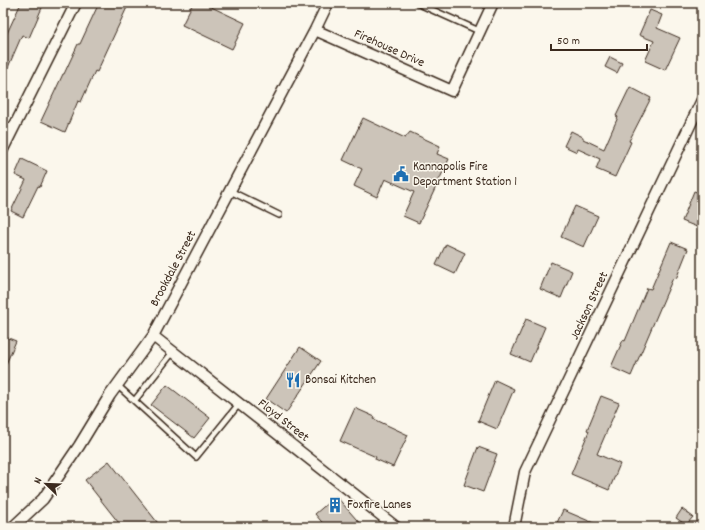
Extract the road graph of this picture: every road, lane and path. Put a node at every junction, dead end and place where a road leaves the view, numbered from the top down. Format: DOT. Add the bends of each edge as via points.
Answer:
graph roads {
  1 [pos="76,3"];
  2 [pos="328,3"];
  3 [pos="418,3"];
  4 [pos="493,3"];
  5 [pos="315,30"];
  6 [pos="480,31"];
  7 [pos="702,100"];
  8 [pos="8,129"];
  9 [pos="3,149"];
  10 [pos="230,191"];
  11 [pos="279,215"];
  12 [pos="153,336"];
  13 [pos="173,352"];
  14 [pos="118,385"];
  15 [pos="135,400"];
  16 [pos="239,404"];
  17 [pos="13,527"];
  18 [pos="396,527"];
  19 [pos="514,527"];
  1 -- 8 [label="street"];
  2 -- 5 [label="street, Brookdale Street"];
  3 -- 6 [label="lane"];
  4 -- 6 [label="street"];
  5 -- 6 [label="street, Firehouse Drive" via="452,91"];
  5 -- 10 [label="street, Brookdale Street"];
  7 -- 19 [label="street, Jackson Street" via="525,472"];
  8 -- 9 [label="street"];
  10 -- 11 [label="lane"];
  10 -- 12 [label="street, Brookdale Street"];
  12 -- 13 [label="street, Floyd Street"];
  12 -- 14 [label="street, Brookdale Street"];
  13 -- 15 [label="lane"];
  13 -- 16 [label="street, Floyd Street"];
  14 -- 15 [label="lane"];
  14 -- 17 [label="street, Brookdale Street" via="43,499"];
  15 -- 16 [label="lane" via="196,457"];
  16 -- 18 [label="street, Floyd Street"];
}
